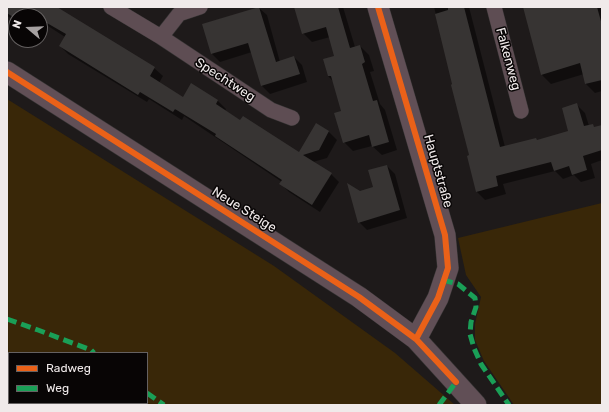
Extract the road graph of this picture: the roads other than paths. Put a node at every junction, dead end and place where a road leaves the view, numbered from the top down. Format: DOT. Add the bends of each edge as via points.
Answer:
graph roads {
  1 [pos="111,7"];
  2 [pos="200,7"];
  3 [pos="378,7"];
  4 [pos="494,7"];
  5 [pos="160,37"];
  6 [pos="7,72"];
  7 [pos="521,111"];
  8 [pos="292,118"];
  9 [pos="416,339"];
  10 [pos="476,405"];
  1 -- 5 [label="street, Spechtweg"];
  2 -- 5 [label="street" via="179,14"];
  3 -- 9 [label="main road, Hauptstraße" via="445,235 448,268 438,298"];
  4 -- 7 [label="street, Falkenweg"];
  5 -- 8 [label="street, Spechtweg" via="271,110"];
  6 -- 9 [label="main road, Neue Steige" via="359,297"];
  9 -- 10 [label="main road, Neue Steige"];
}
